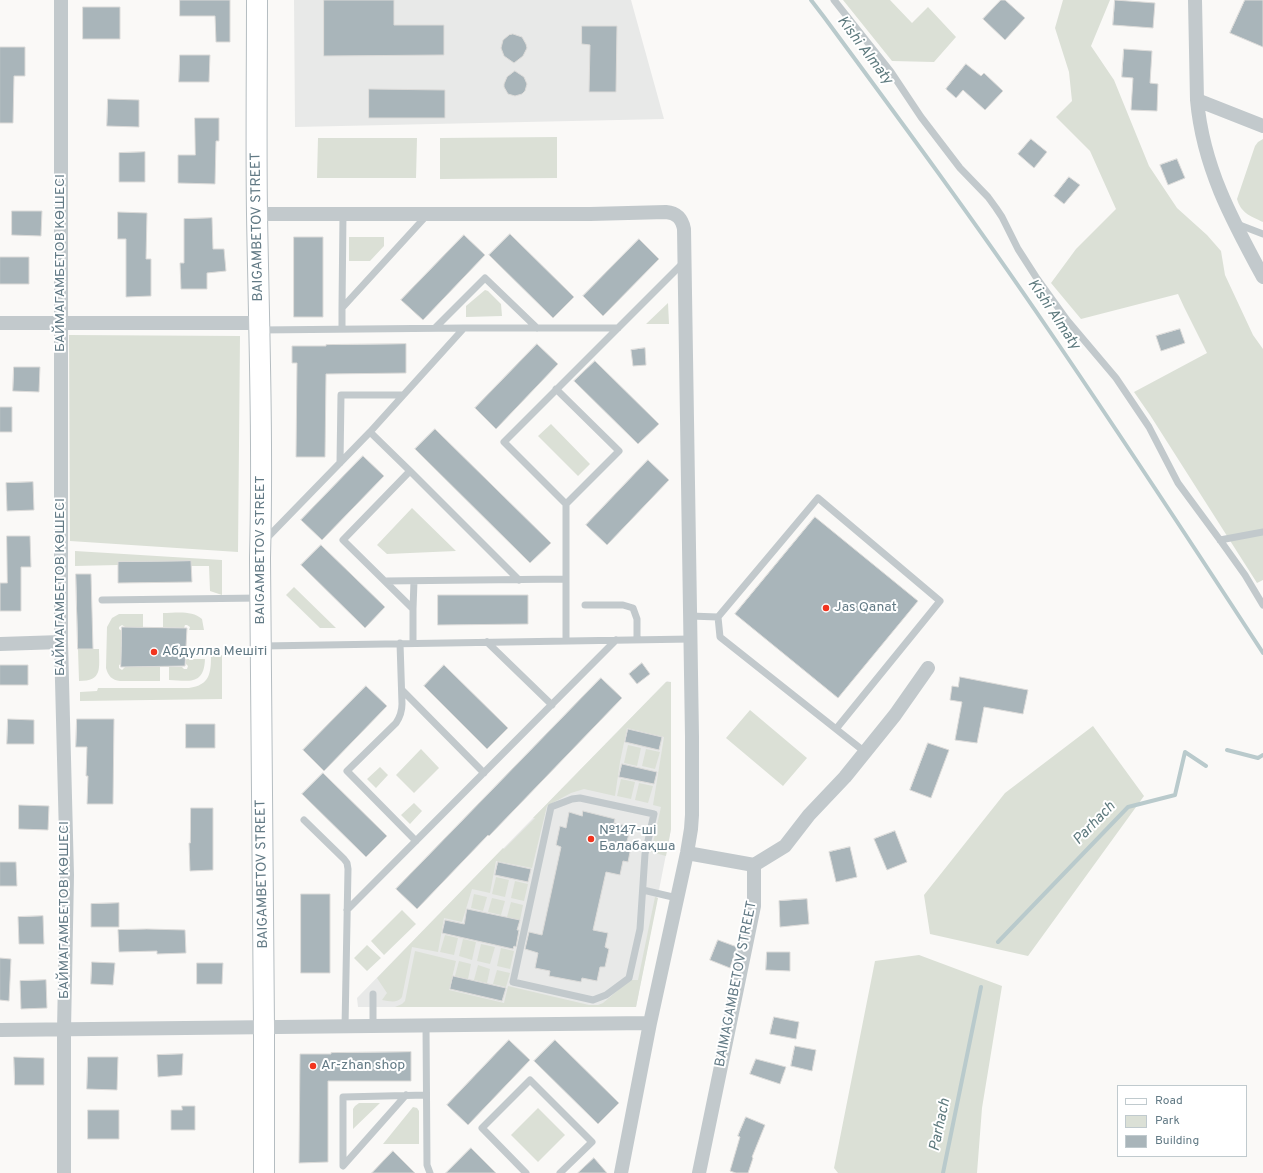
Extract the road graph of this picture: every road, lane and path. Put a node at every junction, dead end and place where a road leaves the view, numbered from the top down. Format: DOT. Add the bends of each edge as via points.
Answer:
graph roads {
  1 [pos="61,0"];
  2 [pos="256,0"];
  3 [pos="834,0"];
  4 [pos="1195,0"];
  5 [pos="1197,100"];
  6 [pos="1263,126"];
  7 [pos="257,214"];
  8 [pos="343,214"];
  9 [pos="428,214"];
  10 [pos="1234,223"];
  11 [pos="1263,234"];
  12 [pos="685,261"];
  13 [pos="1263,277"];
  14 [pos="342,308"];
  15 [pos="0,323"];
  16 [pos="61,323"];
  17 [pos="260,326"];
  18 [pos="435,328"];
  19 [pos="464,328"];
  20 [pos="536,328"];
  21 [pos="618,328"];
  22 [pos="342,329"];
  23 [pos="556,389"];
  24 [pos="403,395"];
  25 [pos="370,432"];
  26 [pos="340,463"];
  27 [pos="410,471"];
  28 [pos="566,504"];
  29 [pos="1263,532"];
  30 [pos="1220,540"];
  31 [pos="260,545"];
  32 [pos="566,579"];
  33 [pos="519,580"];
  34 [pos="385,581"];
  35 [pos="414,581"];
  36 [pos="260,598"];
  37 [pos="102,600"];
  38 [pos="585,605"];
  39 [pos="1263,605"];
  40 [pos="413,609"];
  41 [pos="690,616"];
  42 [pos="718,617"];
  43 [pos="616,640"];
  44 [pos="638,640"];
  45 [pos="691,640"];
  46 [pos="566,641"];
  47 [pos="61,642"];
  48 [pos="487,642"];
  49 [pos="400,643"];
  50 [pos="413,643"];
  51 [pos="0,644"];
  52 [pos="261,646"];
  53 [pos="928,668"];
  54 [pos="402,690"];
  55 [pos="552,705"];
  56 [pos="836,729"];
  57 [pos="865,752"];
  58 [pos="484,772"];
  59 [pos="304,820"];
  60 [pos="416,841"];
  61 [pos="687,853"];
  62 [pos="754,865"];
  63 [pos="643,890"];
  64 [pos="677,898"];
  65 [pos="348,910"];
  66 [pos="373,994"];
  67 [pos="650,1023"];
  68 [pos="373,1026"];
  69 [pos="426,1026"];
  70 [pos="345,1027"];
  71 [pos="264,1028"];
  72 [pos="0,1030"];
  73 [pos="64,1030"];
  74 [pos="426,1095"];
  75 [pos="406,1096"];
  76 [pos="64,1173"];
  77 [pos="264,1173"];
  78 [pos="430,1173"];
  79 [pos="526,1173"];
  80 [pos="560,1173"];
  81 [pos="621,1173"];
  82 [pos="699,1173"];
  1 -- 16 [label="street, БАЙМАГАМБЕТОВ КӨШЕСІ"];
  2 -- 7 [label="street, BAIGAMBETOV STREET"];
  3 -- 30 [label="lane" via="892,72 921,117 960,168 996,208 1036,277 1116,378 1149,426 1178,483"];
  4 -- 5 [label="street"];
  5 -- 6 [label="street"];
  5 -- 10 [label="street" via="1198,115 1211,168"];
  7 -- 8 [label="street"];
  7 -- 17 [label="street, BAIGAMBETOV STREET"];
  8 -- 9 [label="street"];
  8 -- 14 [label="lane"];
  9 -- 12 [label="street" via="672,212 683,224"];
  9 -- 14 [label="lane"];
  10 -- 11 [label="lane"];
  10 -- 13 [label="street"];
  12 -- 21 [label="lane"];
  12 -- 41 [label="street"];
  14 -- 22 [label="lane"];
  15 -- 16 [label="street"];
  16 -- 17 [label="street"];
  16 -- 47 [label="street, БАЙМАГАМБЕТОВ КӨШЕСІ"];
  17 -- 22 [label="lane"];
  17 -- 31 [label="street, BAIGAMBETOV STREET"];
  18 -- 19 [label="lane"];
  18 -- 20 [label="lane" via="485,278"];
  18 -- 22 [label="lane"];
  19 -- 20 [label="lane"];
  19 -- 24 [label="lane"];
  20 -- 21 [label="lane"];
  21 -- 23 [label="lane"];
  23 -- 28 [label="lane" via="504,442"];
  23 -- 28 [label="lane" via="619,451"];
  24 -- 25 [label="lane"];
  24 -- 26 [label="lane" via="342,395"];
  25 -- 26 [label="lane"];
  25 -- 27 [label="lane"];
  26 -- 31 [label="lane"];
  27 -- 33 [label="lane"];
  27 -- 34 [label="lane" via="343,540"];
  28 -- 32 [label="lane"];
  29 -- 30 [label="lane"];
  30 -- 39 [label="lane"];
  31 -- 36 [label="street, BAIGAMBETOV STREET"];
  32 -- 33 [label="lane"];
  32 -- 46 [label="lane"];
  33 -- 35 [label="lane"];
  34 -- 35 [label="lane"];
  34 -- 40 [label="lane"];
  35 -- 40 [label="lane"];
  36 -- 37 [label="lane"];
  36 -- 52 [label="street, BAIGAMBETOV STREET"];
  38 -- 44 [label="lane" via="623,605 633,608 637,619"];
  40 -- 50 [label="lane"];
  41 -- 42 [label="lane"];
  41 -- 45 [label="street"];
  42 -- 56 [label="lane" via="720,637"];
  42 -- 56 [label="lane" via="818,498 940,601"];
  43 -- 44 [label="lane"];
  43 -- 46 [label="lane"];
  43 -- 55 [label="lane"];
  44 -- 45 [label="lane"];
  45 -- 61 [label="street" via="692,815"];
  46 -- 48 [label="lane"];
  47 -- 51 [label="street"];
  47 -- 73 [label="street, БАЙМАГАМБЕТОВ КӨШЕСІ" via="66,875"];
  48 -- 50 [label="lane"];
  48 -- 55 [label="lane"];
  49 -- 50 [label="lane"];
  49 -- 52 [label="lane"];
  49 -- 54 [label="lane"];
  52 -- 71 [label="street, BAIGAMBETOV STREET"];
  53 -- 57 [label="street"];
  54 -- 58 [label="lane"];
  54 -- 60 [label="lane" via="400,718 347,771"];
  55 -- 58 [label="lane"];
  56 -- 57 [label="lane"];
  57 -- 62 [label="street" via="785,846"];
  58 -- 60 [label="lane"];
  59 -- 65 [label="lane" via="347,863"];
  60 -- 65 [label="lane"];
  61 -- 62 [label="street"];
  61 -- 64 [label="street"];
  62 -- 82 [label="street, BAIMAGAMBETOV STREET" via="754,906"];
  63 -- 63 [label="lane" via="646,854 654,814 586,798 572,799 551,807 513,982 588,1000 606,995 629,978 640,929"];
  63 -- 64 [label="lane"];
  64 -- 67 [label="street"];
  65 -- 70 [label="lane"];
  66 -- 68 [label="lane"];
  67 -- 69 [label="street"];
  67 -- 81 [label="street"];
  68 -- 69 [label="street"];
  68 -- 70 [label="street"];
  69 -- 74 [label="lane"];
  70 -- 71 [label="street"];
  71 -- 73 [label="street"];
  71 -- 77 [label="street, BAIGAMBETOV STREET"];
  72 -- 73 [label="street"];
  73 -- 76 [label="street, БАЙМАГАМБЕТОВ КӨШЕСІ"];
  74 -- 75 [label="lane"];
  74 -- 78 [label="lane" via="427,1165"];
  75 -- 75 [label="lane" via="343,1097 344,1166 391,1113"];
  79 -- 80 [label="lane" via="482,1128 530,1080 592,1142"];
}
